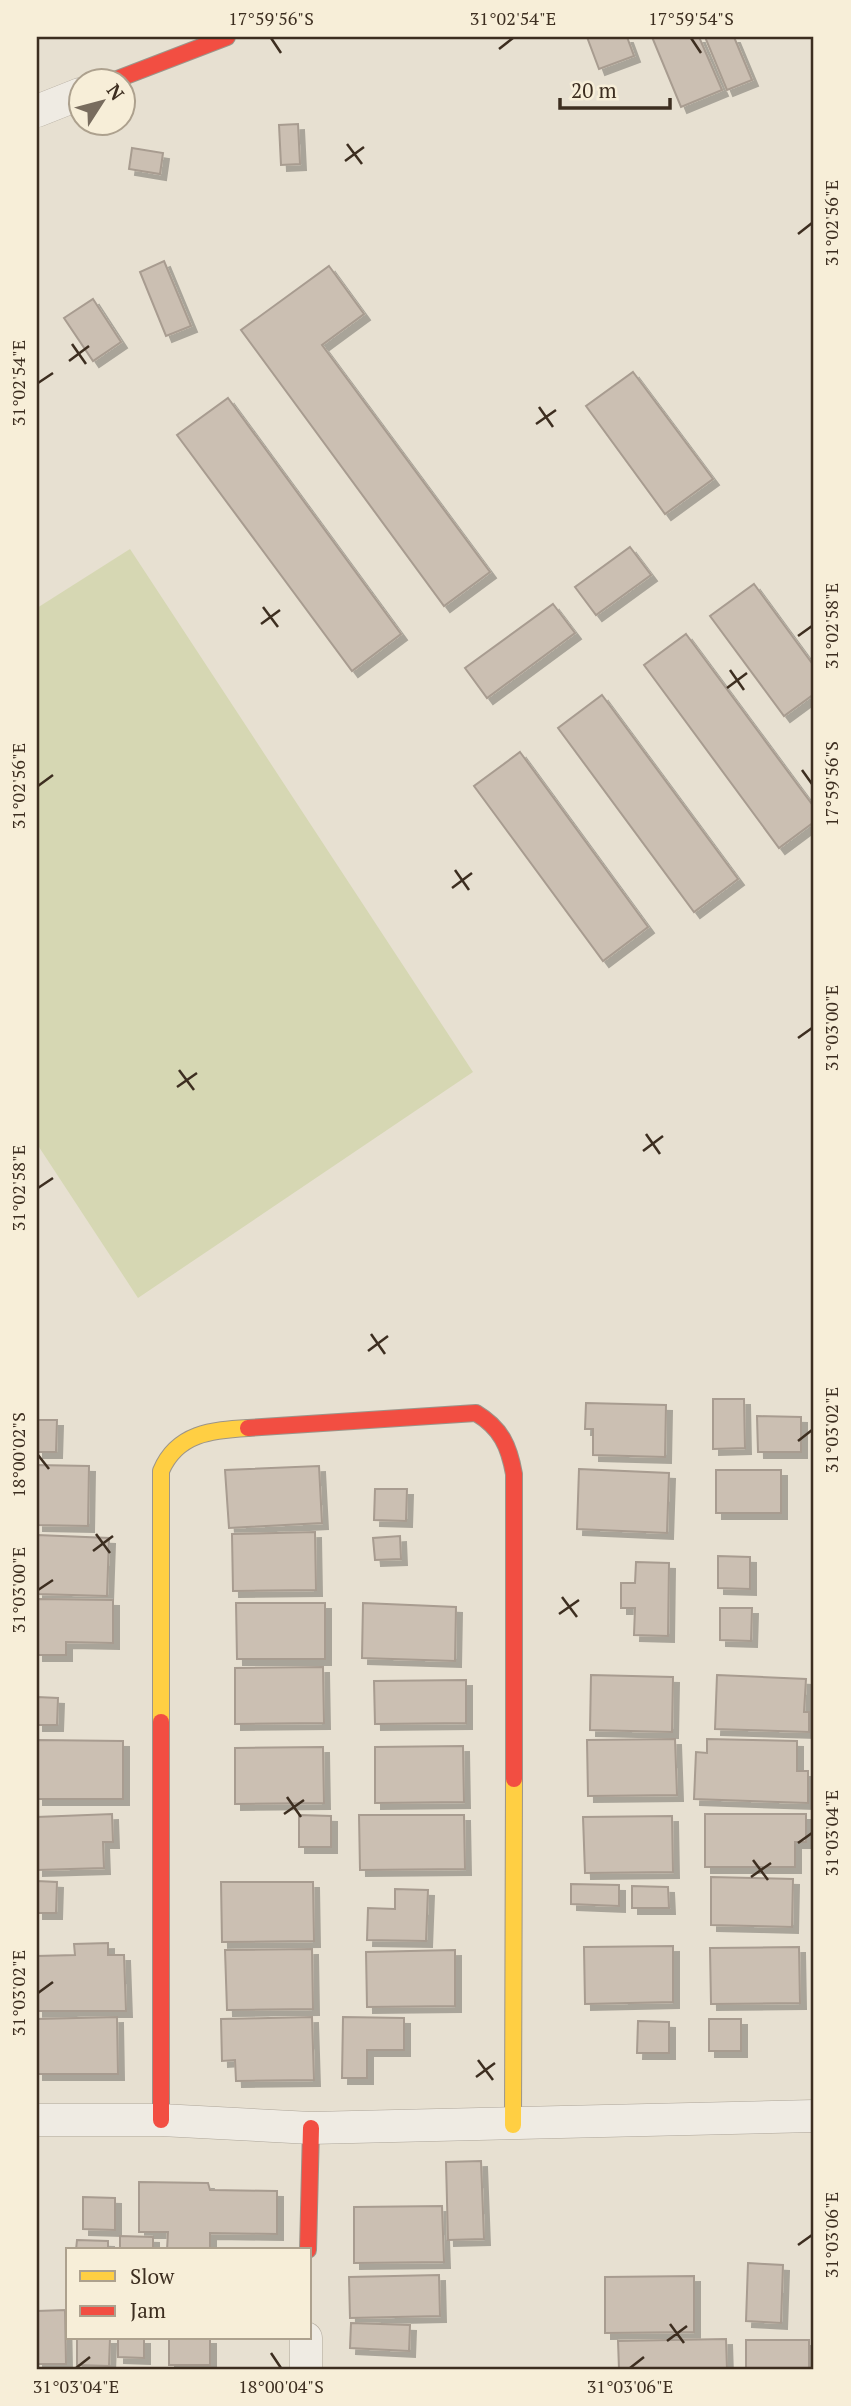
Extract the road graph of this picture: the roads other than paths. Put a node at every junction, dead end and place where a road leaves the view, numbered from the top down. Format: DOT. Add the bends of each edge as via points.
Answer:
graph roads {
  1 [pos="227,37"];
  2 [pos="136,72"];
  3 [pos="66,100"];
  4 [pos="37,111"];
  5 [pos="814,2116"];
  6 [pos="37,2120"];
  7 [pos="161,2120"];
  8 [pos="513,2125"];
  9 [pos="311,2128"];
  10 [pos="308,2248"];
  11 [pos="306,2340"];
  12 [pos="306,2369"];
  1 -- 2 [label="street"];
  3 -- 4 [label="street"];
  5 -- 8 [label="street"];
  6 -- 7 [label="street"];
  7 -- 8 [label="street" via="163,1464 194,1436 213,1430 475,1413 494,1423 509,1447 514,1474"];
  7 -- 9 [label="street"];
  8 -- 9 [label="street"];
  9 -- 10 [label="street"];
  11 -- 12 [label="street"];
}
